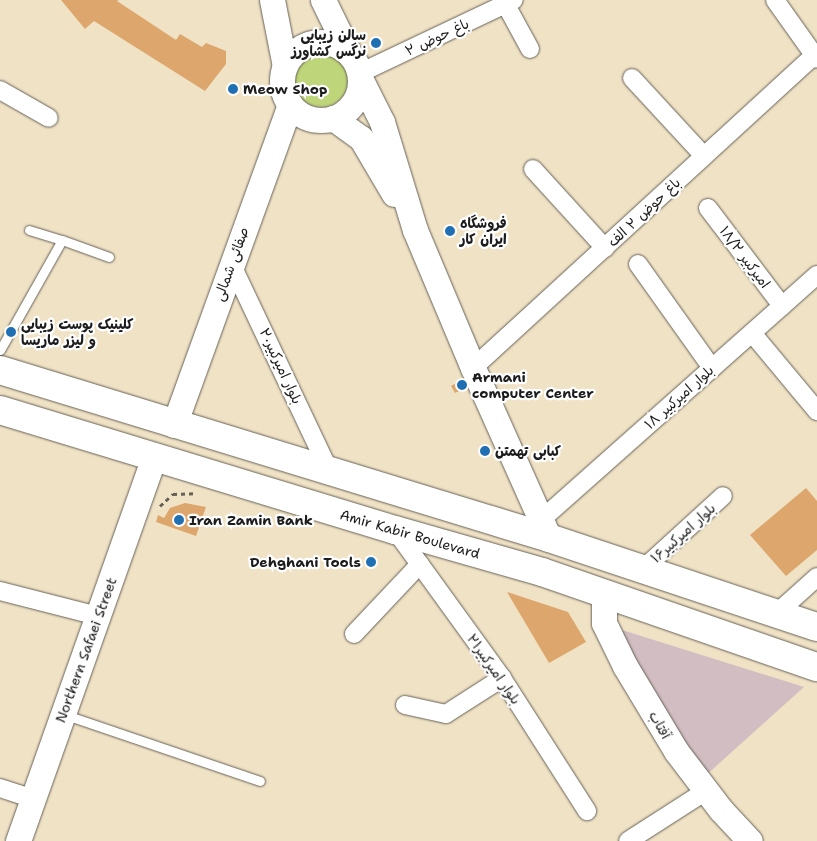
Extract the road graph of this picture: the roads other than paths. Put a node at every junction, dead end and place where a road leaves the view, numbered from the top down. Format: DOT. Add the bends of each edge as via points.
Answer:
graph roads {
  1 [pos="272,0"];
  2 [pos="323,0"];
  3 [pos="775,0"];
  4 [pos="510,2"];
  5 [pos="530,49"];
  6 [pos="816,57"];
  7 [pos="285,66"];
  8 [pos="356,69"];
  9 [pos="632,78"];
  10 [pos="0,90"];
  11 [pos="290,104"];
  12 [pos="50,118"];
  13 [pos="333,118"];
  14 [pos="704,156"];
  15 [pos="533,169"];
  16 [pos="708,208"];
  17 [pos="29,230"];
  18 [pos="415,230"];
  19 [pos="62,240"];
  20 [pos="605,248"];
  21 [pos="109,257"];
  22 [pos="231,263"];
  23 [pos="638,264"];
  24 [pos="817,275"];
  25 [pos="782,306"];
  26 [pos="752,333"];
  27 [pos="0,350"];
  28 [pos="473,368"];
  29 [pos="712,368"];
  30 [pos="0,370"];
  31 [pos="0,410"];
  32 [pos="817,411"];
  33 [pos="174,424"];
  34 [pos="154,458"];
  35 [pos="328,470"];
  36 [pos="723,496"];
  37 [pos="545,529"];
  38 [pos="395,530"];
  39 [pos="420,564"];
  40 [pos="643,569"];
  41 [pos="817,577"];
  42 [pos="0,592"];
  43 [pos="604,593"];
  44 [pos="776,613"];
  45 [pos="98,616"];
  46 [pos="817,627"];
  47 [pos="354,634"];
  48 [pos="817,667"];
  49 [pos="502,678"];
  50 [pos="406,705"];
  51 [pos="63,714"];
  52 [pos="260,781"];
  53 [pos="0,788"];
  54 [pos="706,791"];
  55 [pos="33,799"];
  56 [pos="587,811"];
  57 [pos="18,841"];
  58 [pos="628,841"];
  59 [pos="750,841"];
  1 -- 7 [label="main road"];
  2 -- 8 [label="main road"];
  3 -- 6 [label="street"];
  4 -- 5 [label="street"];
  4 -- 8 [label="street, ۲ باغ حوض"];
  6 -- 14 [label="street, باغ حوض ۲ الف"];
  7 -- 8 [label="main road" via="301,47 313,42 326,42 338,46"];
  7 -- 11 [label="main road" via="282,79"];
  8 -- 13 [label="main road" via="355,100 350,108"];
  8 -- 18 [label="main road" via="382,122"];
  9 -- 14 [label="street"];
  10 -- 12 [label="street"];
  11 -- 13 [label="main road" via="309,118"];
  11 -- 22 [label="main road, صفائی شمالی"];
  13 -- 18 [label="main road" via="361,138"];
  14 -- 20 [label="street, باغ حوض ۲ الف"];
  15 -- 20 [label="street"];
  16 -- 25 [label="street, ۱۸/۲ امیرکبیر"];
  17 -- 19 [label="lane"];
  18 -- 28 [label="main road"];
  19 -- 21 [label="lane"];
  19 -- 27 [label="lane"];
  20 -- 28 [label="street, باغ حوض ۲ الف"];
  22 -- 33 [label="main road, صفائی شمالی"];
  22 -- 35 [label="street, بلوار امیرکبیر۲۰"];
  23 -- 29 [label="street"];
  24 -- 25 [label="street, ۱۸ بلوار امیرکبیر"];
  25 -- 26 [label="street, ۱۸ بلوار امیرکبیر"];
  26 -- 29 [label="street, ۱۸ بلوار امیرکبیر"];
  26 -- 32 [label="street"];
  28 -- 37 [label="main road"];
  29 -- 37 [label="street, ۱۸ بلوار امیرکبیر"];
  30 -- 33 [label="main road"];
  31 -- 34 [label="main road, Amir Kabir Boulevard"];
  33 -- 35 [label="main road"];
  34 -- 38 [label="main road, Amir Kabir Boulevard"];
  34 -- 45 [label="main road, Northern Safaei Street"];
  35 -- 37 [label="main road"];
  36 -- 40 [label="street, بلوار امیرکبیر۱۶"];
  37 -- 40 [label="main road"];
  38 -- 39 [label="street, بلوار امیرکبیر۲۱"];
  38 -- 43 [label="main road, Amir Kabir Boulevard"];
  39 -- 47 [label="street"];
  39 -- 49 [label="street, بلوار امیرکبیر۲۱"];
  40 -- 44 [label="main road"];
  41 -- 44 [label="street"];
  42 -- 45 [label="street"];
  43 -- 48 [label="main road, Amir Kabir Boulevard"];
  43 -- 54 [label="main road, آفتاب" via="604,623 625,666 676,751"];
  44 -- 46 [label="main road"];
  45 -- 51 [label="main road, Northern Safaei Street"];
  49 -- 50 [label="street" via="446,714"];
  49 -- 56 [label="street, بلوار امیرکبیر۲۱"];
  51 -- 52 [label="lane"];
  51 -- 55 [label="main road, Northern Safaei Street"];
  53 -- 55 [label="street"];
  54 -- 58 [label="street"];
  54 -- 59 [label="main road, آفتاب"];
  55 -- 57 [label="main road, Northern Safaei Street"];
}
